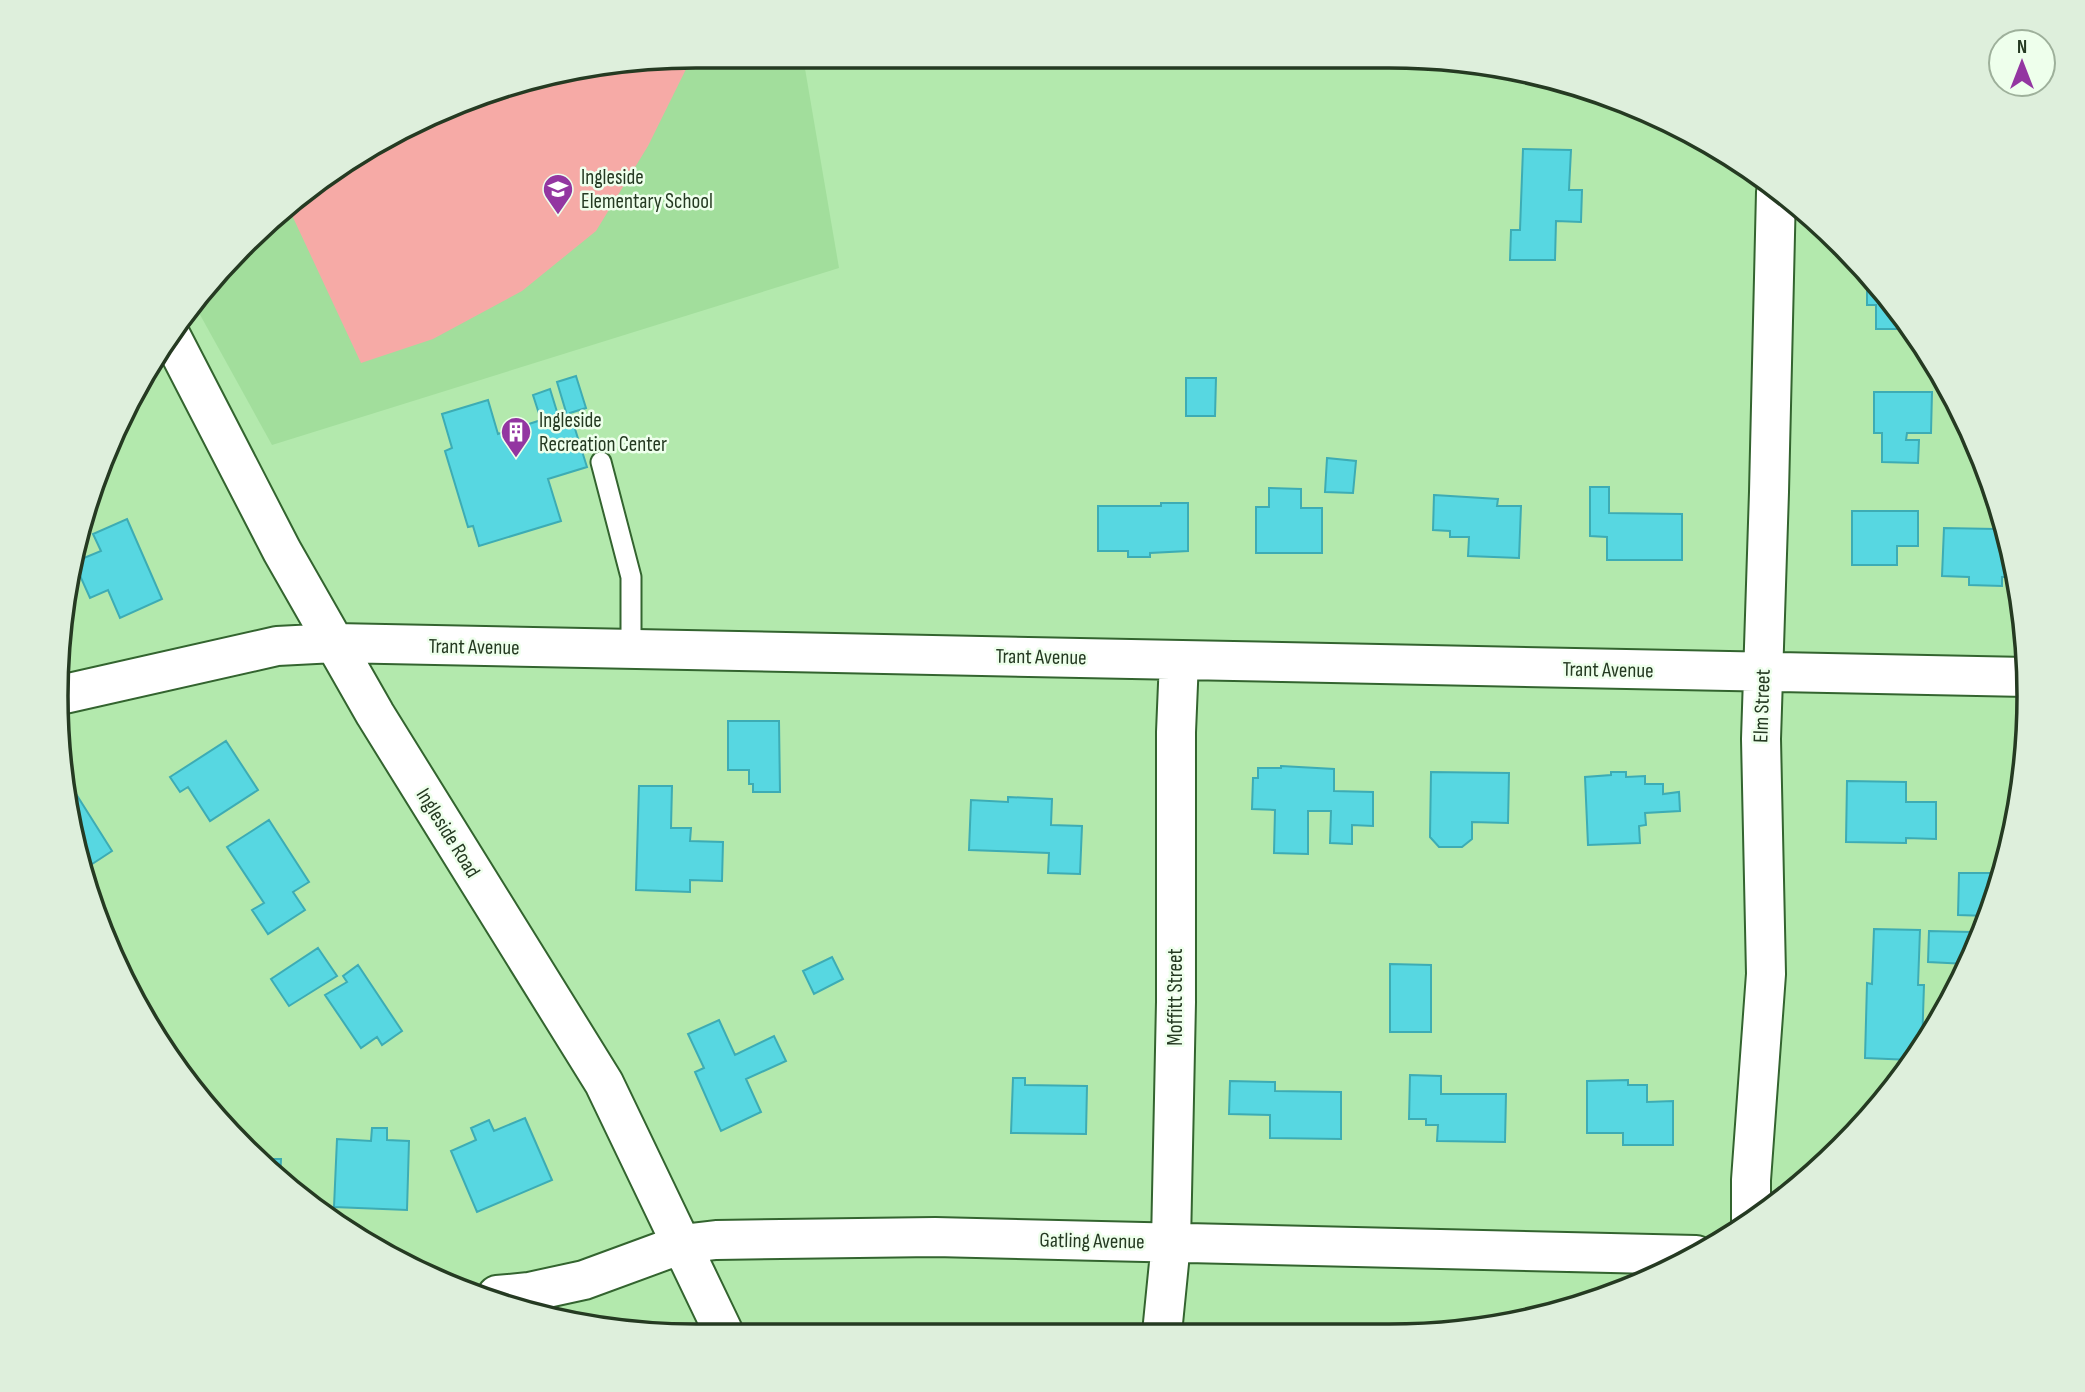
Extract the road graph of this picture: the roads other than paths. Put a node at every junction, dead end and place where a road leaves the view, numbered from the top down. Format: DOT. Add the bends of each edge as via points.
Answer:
graph roads {
  1 [pos="1776,202"];
  2 [pos="176,345"];
  3 [pos="601,462"];
  4 [pos="335,643"];
  5 [pos="631,650"];
  6 [pos="1179,660"];
  7 [pos="1763,673"];
  8 [pos="2016,677"];
  9 [pos="68,693"];
  10 [pos="1751,1209"];
  11 [pos="1171,1243"];
  12 [pos="682,1244"];
  13 [pos="1675,1255"];
  14 [pos="519,1298"];
  15 [pos="720,1324"];
  16 [pos="1163,1324"];
  1 -- 7 [label="street, Elm Street"];
  2 -- 4 [label="street, Ingleside Road"];
  3 -- 5 [label="lane" via="631,577"];
  4 -- 5 [label="street, Trant Avenue"];
  4 -- 9 [label="street, Trant Avenue" via="277,646"];
  4 -- 12 [label="street, Ingleside Road" via="604,1083"];
  5 -- 6 [label="street, Trant Avenue"];
  6 -- 7 [label="street, Trant Avenue"];
  6 -- 11 [label="street, Moffitt Street"];
  7 -- 8 [label="street, Trant Avenue"];
  7 -- 10 [label="street, Elm Street" via="1766,974"];
  11 -- 12 [label="street, Gatling Avenue" via="935,1237"];
  11 -- 13 [label="street, Gatling Avenue"];
  11 -- 16 [label="street, Moffitt Street"];
  12 -- 14 [label="street, Gatling Avenue"];
  12 -- 15 [label="street, Ingleside Road"];
}
